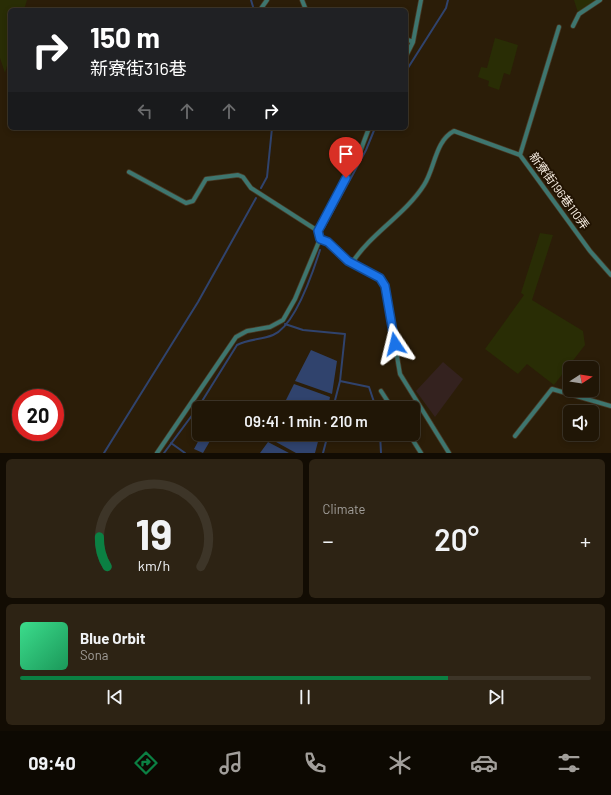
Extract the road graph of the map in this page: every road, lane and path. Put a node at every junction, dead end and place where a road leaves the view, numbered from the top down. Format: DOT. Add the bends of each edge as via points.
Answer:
graph roads {
  1 [pos="421,0"];
  2 [pos="600,0"];
  3 [pos="573,26"];
  4 [pos="559,27"];
  5 [pos="408,40"];
  6 [pos="413,42"];
  7 [pos="408,52"];
  8 [pos="368,130"];
  9 [pos="520,155"];
  10 [pos="129,172"];
  11 [pos="318,231"];
  12 [pos="320,239"];
  13 [pos="352,263"];
  14 [pos="611,275"];
  15 [pos="381,391"];
  16 [pos="387,401"];
  17 [pos="611,406"];
  18 [pos="515,436"];
  19 [pos="413,441"];
  20 [pos="157,453"];
  21 [pos="421,453"];
  22 [pos="449,453"];
  1 -- 6 [label="lane"];
  2 -- 3 [label="lane" via="579,14"];
  4 -- 9 [label="lane"];
  5 -- 6 [label="lane"];
  6 -- 7 [label="lane"];
  8 -- 11 [label="lane" via="360,152"];
  9 -- 13 [label="lane, 新寮街196巷110弄" via="454,131 444,138 426,183 418,194 368,241"];
  9 -- 14 [label="lane, 新寮街196巷110弄" via="590,251"];
  10 -- 11 [label="lane" via="186,203 193,202 206,179 238,175 244,177 251,188"];
  11 -- 12 [label="lane"];
  12 -- 13 [label="lane" via="328,242"];
  12 -- 20 [label="lane" via="283,320 270,328 248,331 236,337"];
  13 -- 22 [label="lane" via="380,278 385,286 400,374"];
  15 -- 16 [label="lane"];
  17 -- 18 [label="lane" via="552,389"];
  19 -- 21 [label="lane"];
}
